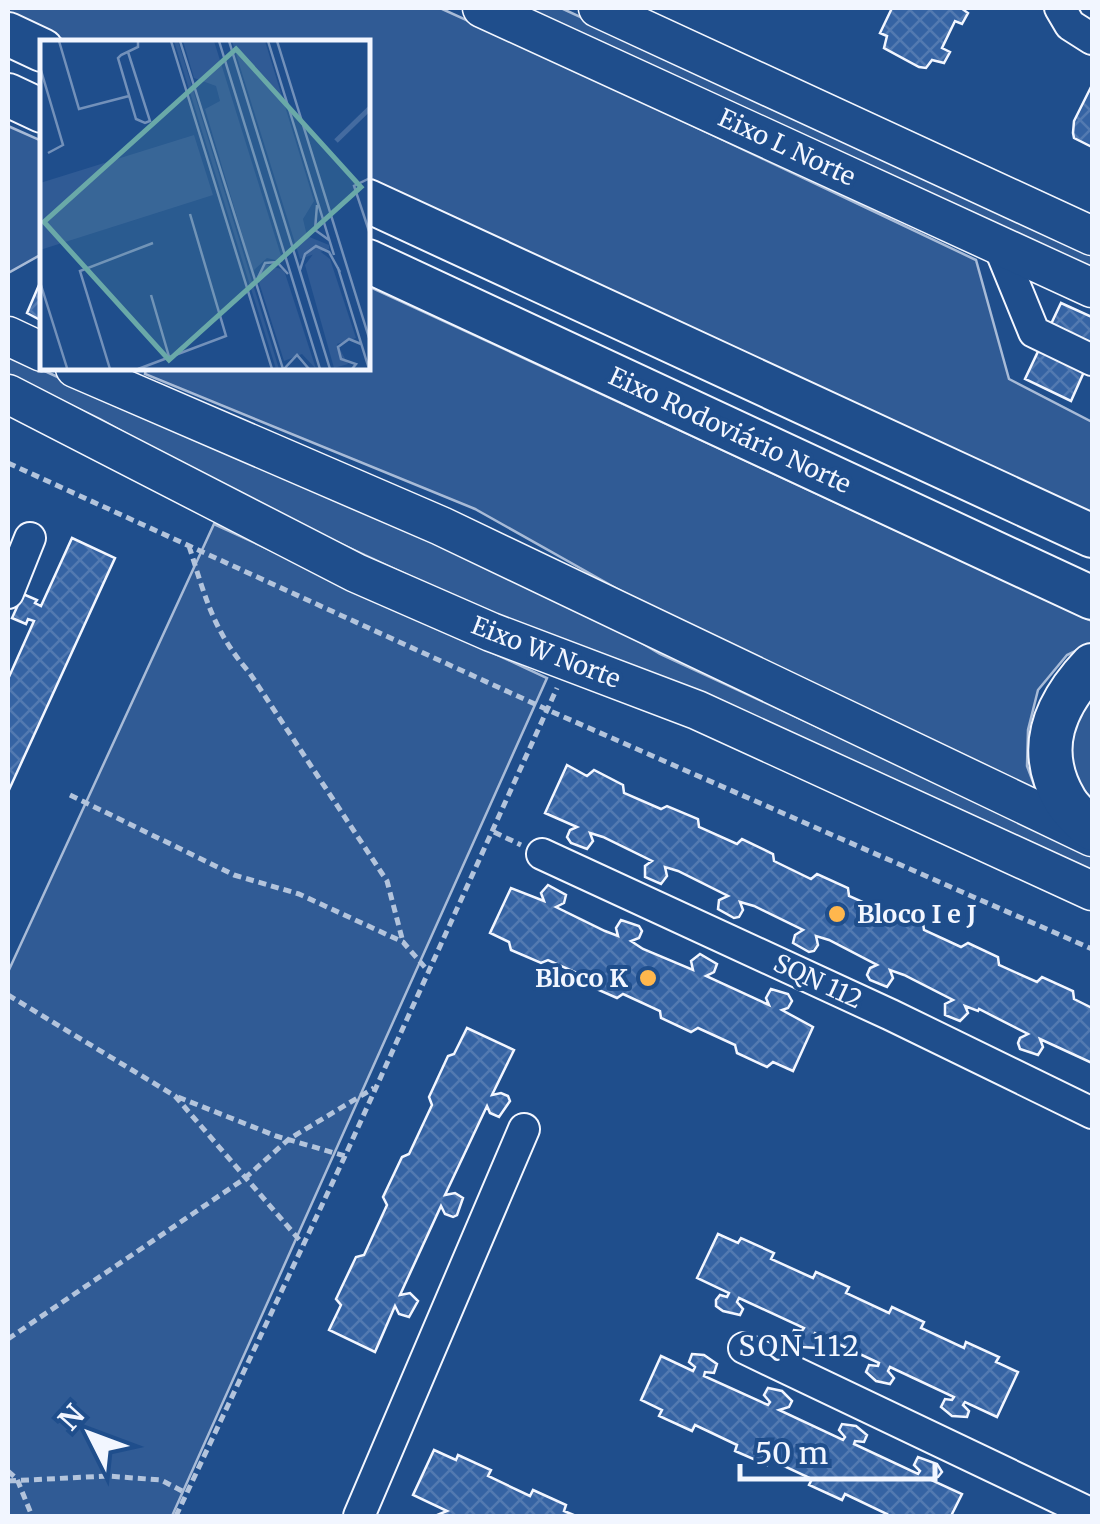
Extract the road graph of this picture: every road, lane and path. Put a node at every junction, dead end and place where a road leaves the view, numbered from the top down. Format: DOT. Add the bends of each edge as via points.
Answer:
graph roads {
  1 [pos="482,8"];
  2 [pos="598,8"];
  3 [pos="1060,8"];
  4 [pos="8,34"];
  5 [pos="1092,39"];
  6 [pos="40,49"];
  7 [pos="8,94"];
  8 [pos="40,110"];
  9 [pos="370,201"];
  10 [pos="1092,236"];
  11 [pos="998,244"];
  12 [pos="370,263"];
  13 [pos="1092,288"];
  14 [pos="8,336"];
  15 [pos="40,351"];
  16 [pos="1092,360"];
  17 [pos="80,370"];
  18 [pos="8,394"];
  19 [pos="8,463"];
  20 [pos="1092,536"];
  21 [pos="30,538"];
  22 [pos="189,546"];
  23 [pos="8,593"];
  24 [pos="1092,598"];
  25 [pos="568,661"];
  26 [pos="1092,665"];
  27 [pos="548,710"];
  28 [pos="70,795"];
  29 [pos="1092,829"];
  30 [pos="1092,838"];
  31 [pos="542,854"];
  32 [pos="1092,891"];
  33 [pos="402,942"];
  34 [pos="1092,950"];
  35 [pos="429,972"];
  36 [pos="8,995"];
  37 [pos="376,1087"];
  38 [pos="175,1096"];
  39 [pos="1092,1113"];
  40 [pos="524,1129"];
  41 [pos="289,1140"];
  42 [pos="345,1156"];
  43 [pos="244,1179"];
  44 [pos="303,1244"];
  45 [pos="8,1339"];
  46 [pos="744,1348"];
  47 [pos="8,1470"];
  48 [pos="16,1479"];
  49 [pos="8,1481"];
  50 [pos="186,1493"];
  51 [pos="1092,1514"];
  52 [pos="32,1516"];
  53 [pos="176,1516"];
  54 [pos="360,1516"];
  1 -- 11 [label="main road, Eixo L Norte"];
  2 -- 10 [label="main road, Eixo L Norte"];
  3 -- 5 [label="street" via="1070,25"];
  4 -- 6 [label="highway"];
  7 -- 8 [label="highway"];
  9 -- 20 [label="highway"];
  11 -- 13 [label="main road, Eixo L Norte"];
  11 -- 16 [label="street" via="1034,332"];
  12 -- 24 [label="highway, Eixo Rodoviário Norte"];
  14 -- 15 [label="main road"];
  17 -- 30 [label="main road" via="442,526"];
  18 -- 25 [label="main road, Eixo W Norte" via="356,573"];
  19 -- 22 [label="path"];
  21 -- 23 [label="street"];
  22 -- 27 [label="path"];
  22 -- 33 [label="path" via="226,646 387,881"];
  25 -- 27 [label="path"];
  25 -- 32 [label="main road, Eixo W Norte" via="713,717"];
  26 -- 29 [label="highway" via="1055,717 1050,767 1066,804"];
  27 -- 34 [label="path"];
  27 -- 35 [label="path"];
  28 -- 33 [label="path" via="234,875 299,894"];
  31 -- 39 [label="street, SQN 112"];
  33 -- 35 [label="path"];
  35 -- 37 [label="path"];
  36 -- 38 [label="path"];
  37 -- 41 [label="path"];
  37 -- 42 [label="path"];
  38 -- 41 [label="path"];
  38 -- 43 [label="path"];
  40 -- 54 [label="street"];
  41 -- 42 [label="path"];
  41 -- 43 [label="path"];
  42 -- 44 [label="path"];
  43 -- 44 [label="path"];
  43 -- 45 [label="path"];
  44 -- 50 [label="path"];
  46 -- 51 [label="street"];
  47 -- 48 [label="path"];
  48 -- 49 [label="path"];
  48 -- 50 [label="path" via="125,1477 161,1480"];
  48 -- 52 [label="path"];
  50 -- 53 [label="path"];
}
